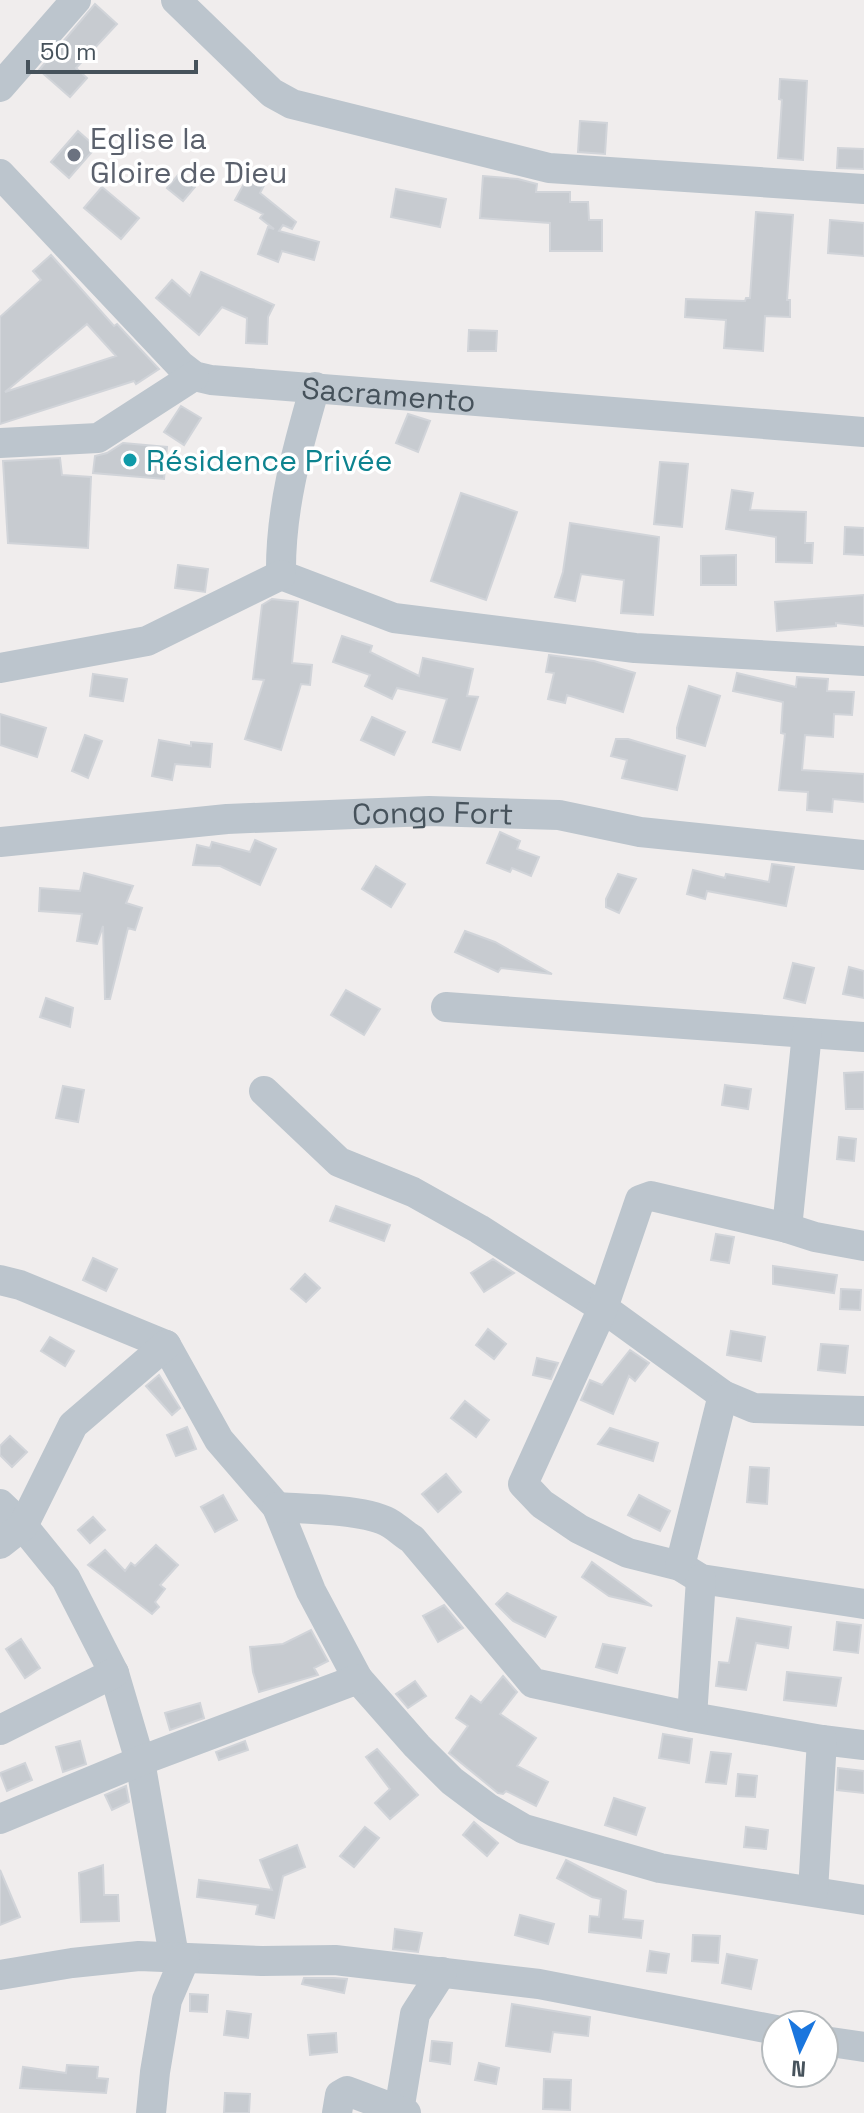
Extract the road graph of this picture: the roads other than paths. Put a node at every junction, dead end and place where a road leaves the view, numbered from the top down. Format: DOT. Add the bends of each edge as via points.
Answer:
graph roads {
  1 [pos="76,0"];
  2 [pos="176,0"];
  3 [pos="0,87"];
  4 [pos="0,174"];
  5 [pos="864,189"];
  6 [pos="194,376"];
  7 [pos="315,387"];
  8 [pos="864,432"];
  9 [pos="0,443"];
  10 [pos="281,575"];
  11 [pos="864,661"];
  12 [pos="0,668"];
  13 [pos="0,842"];
  14 [pos="864,855"];
  15 [pos="446,1007"];
  16 [pos="807,1033"];
  17 [pos="864,1037"];
  18 [pos="264,1091"];
  19 [pos="787,1228"];
  20 [pos="864,1246"];
  21 [pos="0,1280"];
  22 [pos="603,1308"];
  23 [pos="166,1345"];
  24 [pos="723,1395"];
  25 [pos="864,1411"];
  26 [pos="0,1504"];
  27 [pos="277,1507"];
  28 [pos="11,1535"];
  29 [pos="691,1573"];
  30 [pos="864,1604"];
  31 [pos="114,1673"];
  32 [pos="358,1679"];
  33 [pos="692,1717"];
  34 [pos="0,1730"];
  35 [pos="822,1740"];
  36 [pos="864,1745"];
  37 [pos="140,1761"];
  38 [pos="0,1819"];
  39 [pos="813,1891"];
  40 [pos="864,1900"];
  41 [pos="179,1957"];
  42 [pos="442,1972"];
  43 [pos="0,1975"];
  44 [pos="760,2027"];
  45 [pos="840,2043"];
  46 [pos="864,2047"];
  47 [pos="403,2112"];
  48 [pos="151,2113"];
  49 [pos="337,2113"];
  1 -- 3 [label="street"];
  2 -- 5 [label="street" via="272,93 292,104 549,168"];
  4 -- 6 [label="street"];
  6 -- 7 [label="street, Sacramento"];
  6 -- 9 [label="street" via="98,438"];
  7 -- 8 [label="street, Sacramento"];
  7 -- 10 [label="street" via="292,466 280,540"];
  10 -- 11 [label="street" via="394,618 635,648"];
  10 -- 12 [label="street" via="147,641"];
  13 -- 14 [label="street, Congo Fort" via="227,819 429,811 559,815 640,832"];
  15 -- 16 [label="street"];
  16 -- 17 [label="street"];
  16 -- 19 [label="street"];
  18 -- 22 [label="street" via="339,1162 466,1221"];
  19 -- 20 [label="street"];
  19 -- 22 [label="street" via="651,1196 640,1200"];
  21 -- 23 [label="street"];
  22 -- 24 [label="street"];
  22 -- 29 [label="street" via="523,1484 579,1529 628,1553"];
  23 -- 27 [label="street" via="219,1440"];
  23 -- 28 [label="street" via="73,1425"];
  24 -- 25 [label="street" via="754,1408"];
  24 -- 29 [label="street"];
  26 -- 28 [label="street"];
  27 -- 32 [label="street" via="311,1591"];
  27 -- 33 [label="street" via="331,1511 391,1524 412,1539 533,1683"];
  28 -- 31 [label="street" via="66,1579"];
  29 -- 30 [label="street"];
  29 -- 33 [label="street"];
  31 -- 34 [label="street"];
  31 -- 37 [label="street"];
  32 -- 37 [label="street"];
  32 -- 39 [label="street" via="452,1781 524,1829 660,1868"];
  33 -- 35 [label="street"];
  35 -- 36 [label="street"];
  35 -- 39 [label="street"];
  37 -- 38 [label="street"];
  37 -- 41 [label="street"];
  39 -- 40 [label="street"];
  41 -- 42 [label="street" via="335,1960"];
  41 -- 43 [label="street" via="139,1956"];
  41 -- 48 [label="street" via="167,2000"];
  42 -- 44 [label="street" via="539,1984"];
  42 -- 47 [label="street" via="415,2014"];
  45 -- 46 [label="street"];
  47 -- 49 [label="street" via="347,2091 340,2095"];
}
